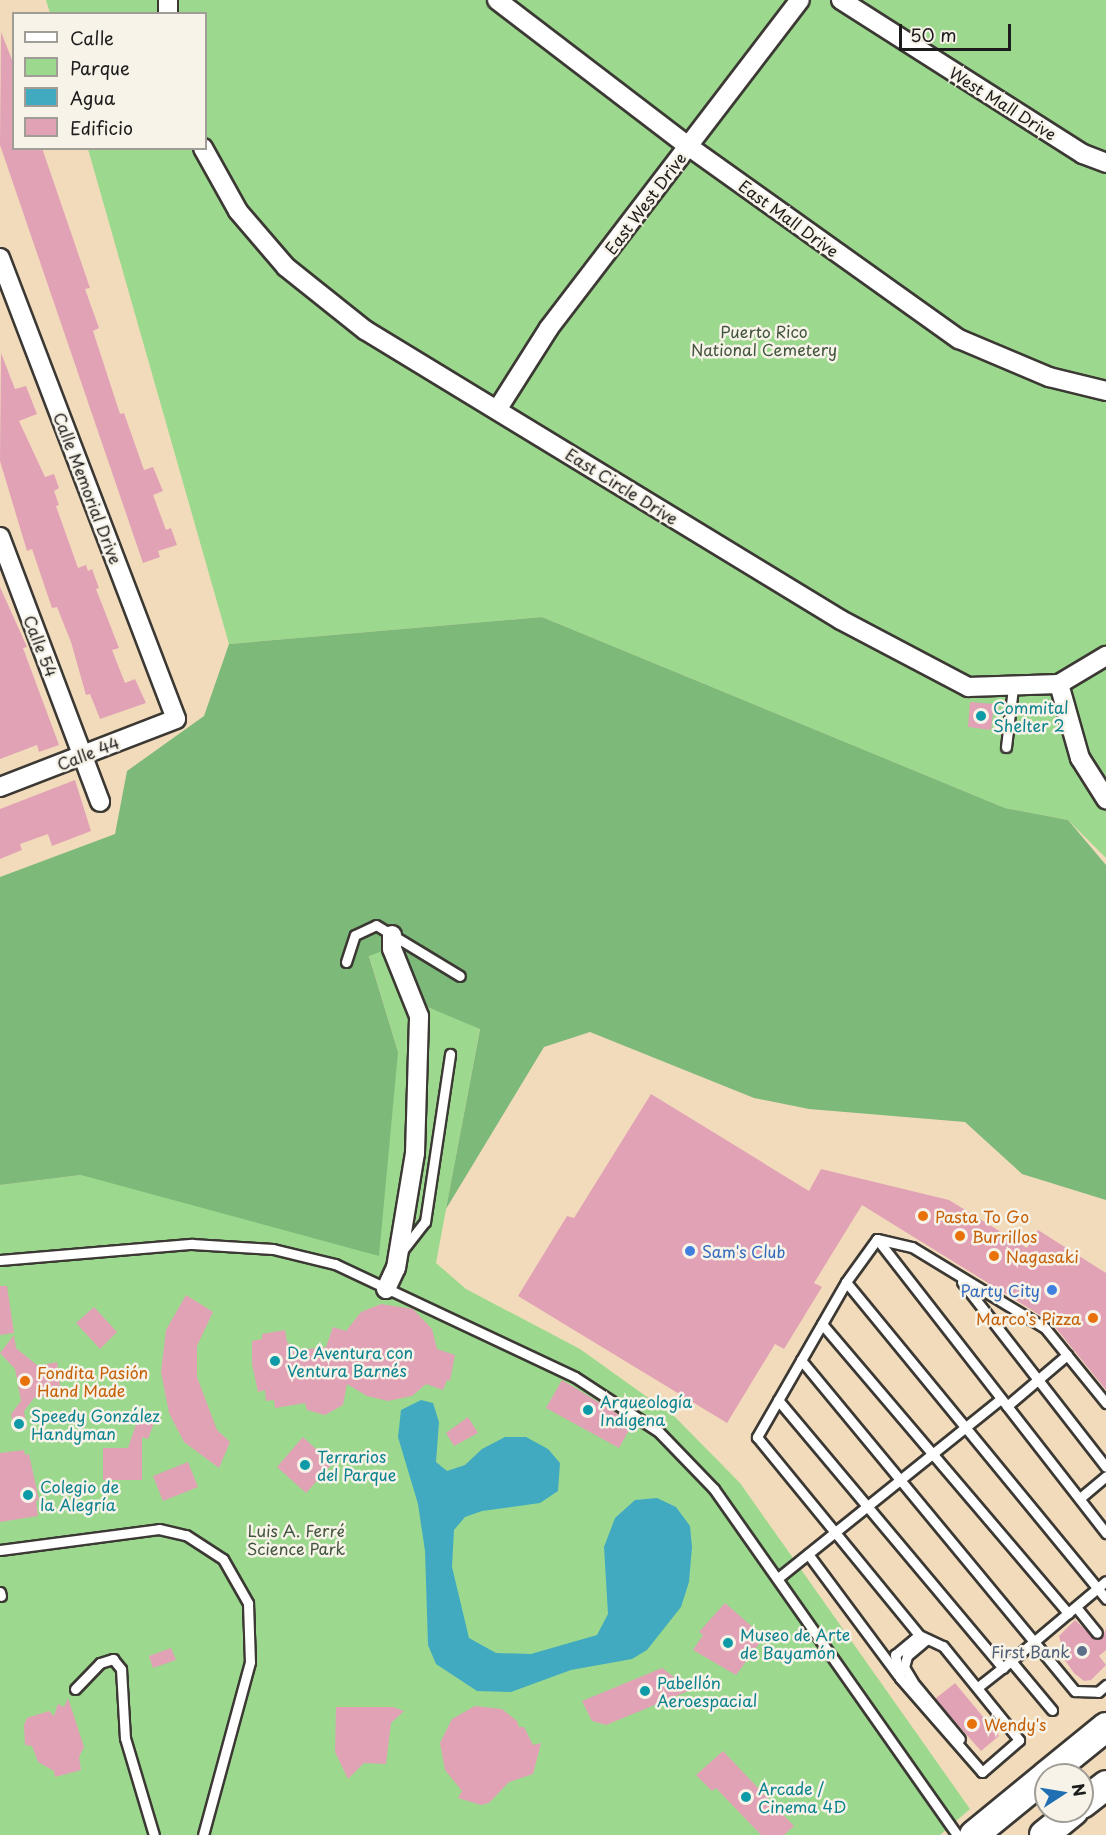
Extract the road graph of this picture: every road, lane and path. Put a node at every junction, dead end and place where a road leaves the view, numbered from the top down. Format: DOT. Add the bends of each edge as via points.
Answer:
graph roads {
  1 [pos="496,0"];
  2 [pos="800,0"];
  3 [pos="841,0"];
  4 [pos="688,146"];
  5 [pos="204,150"];
  6 [pos="1106,163"];
  7 [pos="0,258"];
  8 [pos="1106,391"];
  9 [pos="497,410"];
  10 [pos="0,537"];
  11 [pos="1106,656"];
  12 [pos="1059,684"];
  13 [pos="1013,687"];
  14 [pos="176,719"];
  15 [pos="1006,747"];
  16 [pos="82,756"];
  17 [pos="0,787"];
  18 [pos="1106,799"];
  19 [pos="100,801"];
  20 [pos="392,935"];
  21 [pos="346,962"];
  22 [pos="460,976"];
  23 [pos="450,1054"];
  24 [pos="877,1239"];
  25 [pos="399,1255"];
  26 [pos="0,1260"];
  27 [pos="959,1278"];
  28 [pos="846,1282"];
  29 [pos="386,1289"];
  30 [pos="822,1324"];
  31 [pos="1067,1355"];
  32 [pos="801,1359"];
  33 [pos="1037,1380"];
  34 [pos="778,1400"];
  35 [pos="1004,1402"];
  36 [pos="1106,1403"];
  37 [pos="968,1426"];
  38 [pos="935,1452"];
  39 [pos="1106,1467"];
  40 [pos="1106,1476"];
  41 [pos="902,1479"];
  42 [pos="1080,1498"];
  43 [pos="869,1505"];
  44 [pos="835,1532"];
  45 [pos="1106,1533"];
  46 [pos="0,1550"];
  47 [pos="808,1554"];
  48 [pos="778,1578"];
  49 [pos="1106,1581"];
  50 [pos="1097,1589"];
  51 [pos="1106,1599"];
  52 [pos="1072,1610"];
  53 [pos="1097,1633"];
  54 [pos="923,1637"];
  55 [pos="1034,1642"];
  56 [pos="1007,1665"];
  57 [pos="900,1678"];
  58 [pos="1106,1685"];
  59 [pos="978,1688"];
  60 [pos="75,1689"];
  61 [pos="1052,1710"];
  62 [pos="1106,1727"];
  63 [pos="967,1755"];
  64 [pos="1063,1763"];
  65 [pos="1106,1785"];
  66 [pos="1034,1787"];
  67 [pos="1094,1794"];
  68 [pos="1059,1823"];
  69 [pos="154,1835"];
  70 [pos="203,1835"];
  71 [pos="957,1835"];
  72 [pos="975,1835"];
  73 [pos="1044,1835"];
  1 -- 4 [label="street, East Mall Drive"];
  2 -- 4 [label="street, East West Drive"];
  3 -- 6 [label="street, West Mall Drive" via="1083,154"];
  4 -- 8 [label="street, East Mall Drive" via="959,339 1049,377"];
  4 -- 9 [label="street, East West Drive" via="549,328"];
  5 -- 9 [label="street, East Circle Drive" via="238,211 286,267 365,330"];
  7 -- 14 [label="street, Calle Memorial Drive"];
  9 -- 13 [label="street, East Circle Drive" via="841,620 968,687"];
  10 -- 16 [label="street, Calle 54"];
  11 -- 12 [label="street, East Circle Drive"];
  12 -- 13 [label="street, East Circle Drive"];
  12 -- 18 [label="street" via="1080,758"];
  13 -- 15 [label="lane"];
  14 -- 16 [label="street, Calle 44"];
  16 -- 17 [label="street, Calle 44"];
  16 -- 19 [label="street, Calle 54"];
  20 -- 21 [label="lane" via="376,926 365,928 355,935"];
  20 -- 22 [label="lane"];
  20 -- 25 [label="street" via="392,949 419,1016 415,1153"];
  23 -- 25 [label="lane" via="425,1222"];
  24 -- 27 [label="lane" via="912,1246"];
  24 -- 28 [label="lane"];
  24 -- 35 [label="lane"];
  25 -- 29 [label="street"];
  26 -- 29 [label="lane" via="236,1244 335,1264"];
  27 -- 31 [label="lane" via="1045,1328"];
  27 -- 33 [label="lane"];
  28 -- 30 [label="lane"];
  28 -- 37 [label="lane"];
  29 -- 48 [label="lane" via="575,1377 659,1432 714,1489"];
  30 -- 32 [label="lane"];
  30 -- 38 [label="lane"];
  31 -- 33 [label="lane"];
  31 -- 36 [label="lane"];
  32 -- 34 [label="lane"];
  32 -- 41 [label="lane"];
  33 -- 35 [label="lane"];
  33 -- 39 [label="lane"];
  34 -- 43 [label="lane"];
  34 -- 44 [label="lane" via="757,1437"];
  35 -- 37 [label="lane"];
  35 -- 42 [label="lane"];
  37 -- 38 [label="lane"];
  37 -- 50 [label="lane"];
  38 -- 41 [label="lane"];
  38 -- 52 [label="lane"];
  40 -- 42 [label="lane"];
  41 -- 43 [label="lane"];
  41 -- 55 [label="lane"];
  42 -- 45 [label="lane"];
  43 -- 44 [label="lane"];
  43 -- 56 [label="lane"];
  44 -- 47 [label="lane"];
  44 -- 54 [label="lane"];
  46 -- 70 [label="lane" via="159,1529 186,1535 223,1559 248,1603 250,1662"];
  47 -- 48 [label="lane"];
  47 -- 57 [label="lane"];
  48 -- 71 [label="lane"];
  49 -- 50 [label="lane"];
  50 -- 51 [label="lane"];
  50 -- 52 [label="lane"];
  52 -- 53 [label="lane"];
  52 -- 55 [label="lane"];
  54 -- 57 [label="lane" via="895,1656"];
  54 -- 59 [label="lane" via="944,1646"];
  54 -- 63 [label="lane" via="907,1656 904,1667 959,1737"];
  55 -- 56 [label="lane"];
  55 -- 58 [label="lane" via="1075,1691 1098,1692"];
  56 -- 59 [label="lane"];
  56 -- 61 [label="lane"];
  57 -- 63 [label="lane"];
  59 -- 63 [label="lane" via="1019,1740 982,1772"];
  60 -- 69 [label="lane" via="99,1664 113,1659 121,1669 125,1738"];
  62 -- 64 [label="main road"];
  65 -- 67 [label="main road"];
  66 -- 72 [label="main road"];
  68 -- 73 [label="main road"];
}
